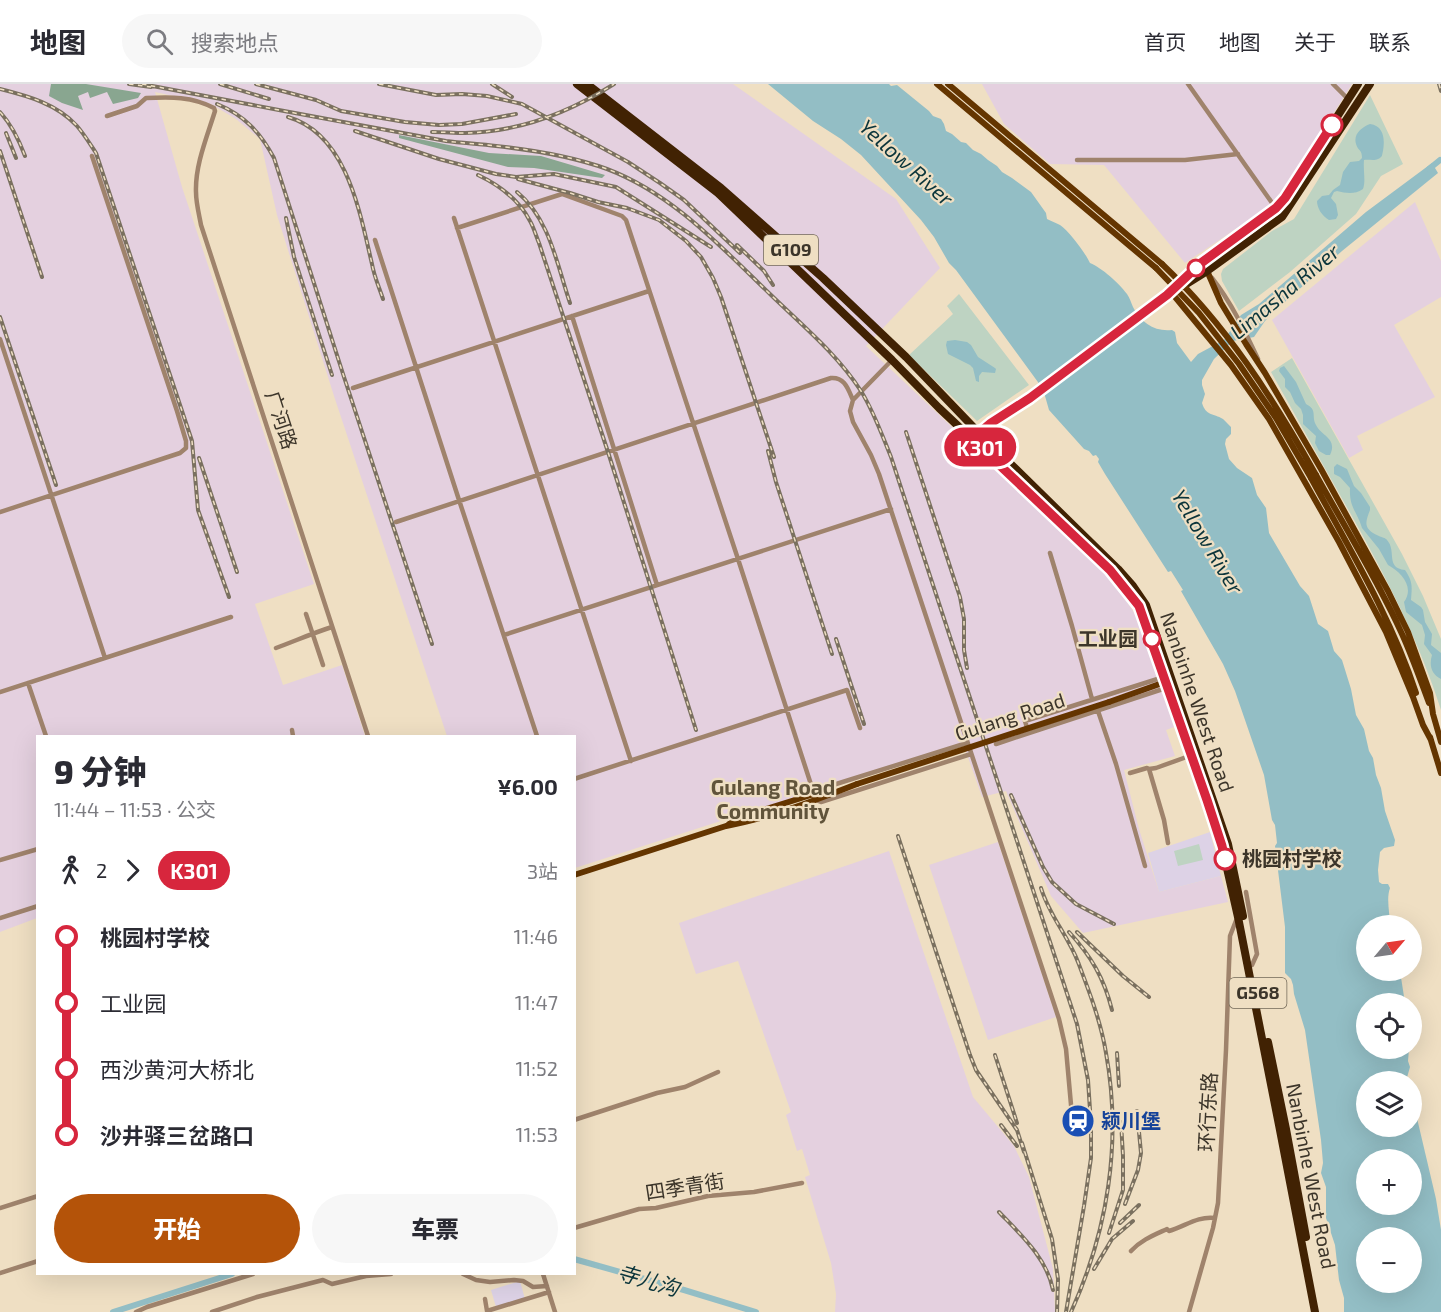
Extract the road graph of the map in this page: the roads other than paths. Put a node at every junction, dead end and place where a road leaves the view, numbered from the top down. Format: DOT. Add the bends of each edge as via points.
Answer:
graph roads {
  1 [pos="577,84"];
  2 [pos="587,84"];
  3 [pos="948,84"];
  4 [pos="1188,84"];
  5 [pos="1333,84"];
  6 [pos="1358,84"];
  7 [pos="1370,84"];
  8 [pos="939,86"];
  9 [pos="1348,99"];
  10 [pos="107,116"];
  11 [pos="1238,154"];
  12 [pos="92,156"];
  13 [pos="1077,160"];
  14 [pos="1046,172"];
  15 [pos="1276,208"];
  16 [pos="1282,217"];
  17 [pos="454,218"];
  18 [pos="457,228"];
  19 [pos="375,240"];
  20 [pos="1201,263"];
  21 [pos="1208,272"];
  22 [pos="649,291"];
  23 [pos="1169,294"];
  24 [pos="572,316"];
  25 [pos="0,339"];
  26 [pos="494,341"];
  27 [pos="892,360"];
  28 [pos="416,367"];
  29 [pos="353,388"];
  30 [pos="853,400"];
  31 [pos="693,423"];
  32 [pos="979,433"];
  33 [pos="972,439"];
  34 [pos="615,449"];
  35 [pos="538,475"];
  36 [pos="1313,476"];
  37 [pos="51,495"];
  38 [pos="459,500"];
  39 [pos="891,509"];
  40 [pos="0,512"];
  41 [pos="396,522"];
  42 [pos="1050,554"];
  43 [pos="738,559"];
  44 [pos="657,585"];
  45 [pos="581,609"];
  46 [pos="306,614"];
  47 [pos="231,617"];
  48 [pos="332,627"];
  49 [pos="313,634"];
  50 [pos="504,635"];
  51 [pos="276,648"];
  52 [pos="105,658"];
  53 [pos="323,664"];
  54 [pos="1170,681"];
  55 [pos="28,683"];
  56 [pos="0,692"];
  57 [pos="1092,699"];
  58 [pos="787,709"];
  59 [pos="1098,711"];
  60 [pos="1433,714"];
  61 [pos="860,728"];
  62 [pos="292,730"];
  63 [pos="1029,734"];
  64 [pos="46,735"];
  65 [pos="293,735"];
  66 [pos="368,735"];
  67 [pos="537,735"];
  68 [pos="1431,740"];
  69 [pos="1441,742"];
  70 [pos="967,744"];
  71 [pos="996,744"];
  72 [pos="971,754"];
  73 [pos="1192,755"];
  74 [pos="631,761"];
  75 [pos="1149,769"];
  76 [pos="1130,773"];
  77 [pos="1441,773"];
  78 [pos="576,778"];
  79 [pos="815,797"];
  80 [pos="1168,843"];
  81 [pos="36,850"];
  82 [pos="0,860"];
  83 [pos="1145,866"];
  84 [pos="576,874"];
  85 [pos="1246,892"];
  86 [pos="36,907"];
  87 [pos="1240,915"];
  88 [pos="0,918"];
  89 [pos="1252,965"];
  90 [pos="718,1072"];
  91 [pos="576,1119"];
  92 [pos="1073,1127"];
  93 [pos="802,1183"];
  94 [pos="36,1197"];
  95 [pos="0,1208"];
  96 [pos="1215,1218"];
  97 [pos="576,1227"];
  98 [pos="1131,1251"];
  99 [pos="36,1262"];
  100 [pos="0,1273"];
  101 [pos="251,1275"];
  102 [pos="378,1275"];
  103 [pos="465,1275"];
  104 [pos="543,1275"];
  105 [pos="547,1286"];
  106 [pos="549,1293"];
  107 [pos="485,1299"];
  108 [pos="151,1306"];
  109 [pos="136,1312"];
  110 [pos="154,1312"];
  111 [pos="212,1312"];
  112 [pos="555,1312"];
  113 [pos="1189,1312"];
  114 [pos="1315,1312"];
  115 [pos="1320,1312"];
  1 -- 27 [label="highway, G109" via="718,193"];
  2 -- 32 [label="highway, Nanbinhe West Road / G109" via="722,188 878,330"];
  3 -- 14 [label="main road"];
  4 -- 11 [label="street"];
  5 -- 9 [label="street"];
  6 -- 9 [label="highway"];
  7 -- 16 [label="highway"];
  8 -- 14 [label="main road"];
  9 -- 15 [label="highway"];
  10 -- 48 [label="street, 广河路" via="137,106 146,98 170,96 214,108 197,170 197,207"];
  11 -- 13 [label="street" via="1185,160"];
  11 -- 15 [label="street"];
  12 -- 37 [label="street" via="186,448"];
  14 -- 36 [label="main road, bridge" via="1204,308 1245,360 1292,432"];
  15 -- 16 [label="street"];
  15 -- 20 [label="highway"];
  16 -- 21 [label="highway"];
  17 -- 18 [label="street"];
  18 -- 22 [label="street" via="566,195 626,220"];
  18 -- 26 [label="street"];
  19 -- 28 [label="street"];
  20 -- 21 [label="main road"];
  20 -- 23 [label="highway"];
  21 -- 23 [label="highway"];
  21 -- 60 [label="main road" via="1221,303 1321,468 1388,591 1408,632 1430,693"];
  22 -- 24 [label="street"];
  22 -- 31 [label="street"];
  23 -- 32 [label="highway"];
  23 -- 68 [label="main road" via="1206,333 1269,419 1386,633"];
  24 -- 26 [label="street"];
  24 -- 34 [label="street"];
  25 -- 37 [label="street"];
  26 -- 28 [label="street"];
  26 -- 35 [label="street"];
  27 -- 30 [label="street"];
  27 -- 33 [label="highway, G109"];
  28 -- 29 [label="street"];
  28 -- 38 [label="street"];
  30 -- 31 [label="street" via="844,382 831,378"];
  30 -- 39 [label="street" via="852,416"];
  31 -- 34 [label="street"];
  31 -- 43 [label="street"];
  32 -- 33 [label="highway"];
  32 -- 54 [label="highway, Nanbinhe West Road / G568" via="1133,586 1146,605"];
  33 -- 54 [label="highway, Nanbinhe West Road / G568" via="1130,593"];
  34 -- 35 [label="street"];
  34 -- 44 [label="street"];
  35 -- 38 [label="street"];
  35 -- 45 [label="street"];
  36 -- 60 [label="main road" via="1368,567 1401,632"];
  36 -- 68 [label="main road" via="1395,637"];
  37 -- 40 [label="street"];
  37 -- 52 [label="street"];
  38 -- 41 [label="street"];
  38 -- 50 [label="street"];
  39 -- 43 [label="street"];
  39 -- 70 [label="street"];
  42 -- 57 [label="street"];
  43 -- 44 [label="street"];
  43 -- 58 [label="street"];
  44 -- 45 [label="street"];
  45 -- 50 [label="street"];
  45 -- 74 [label="street"];
  46 -- 49 [label="street"];
  47 -- 52 [label="street"];
  48 -- 49 [label="street"];
  48 -- 66 [label="street, 广河路"];
  49 -- 51 [label="street"];
  49 -- 53 [label="street"];
  50 -- 67 [label="street"];
  52 -- 55 [label="street"];
  54 -- 57 [label="street"];
  54 -- 59 [label="street"];
  54 -- 73 [label="highway, Nanbinhe West Road / G568"];
  54 -- 79 [label="main road, Gulang Road, bridge"];
  54 -- 87 [label="highway, Nanbinhe West Road / G568" via="1228,844"];
  55 -- 56 [label="street"];
  55 -- 64 [label="street"];
  57 -- 63 [label="street" via="1025,721"];
  58 -- 61 [label="street" via="847,690"];
  58 -- 74 [label="street"];
  58 -- 79 [label="street"];
  59 -- 63 [label="street"];
  59 -- 83 [label="street"];
  60 -- 69 [label="main road"];
  62 -- 65 [label="street"];
  63 -- 71 [label="street"];
  68 -- 77 [label="main road"];
  70 -- 72 [label="street"];
  70 -- 79 [label="street, Gulang Road" via="817,790"];
  72 -- 79 [label="street, Gulang Road" via="821,802"];
  72 -- 92 [label="street" via="1059,1019 1066,1049"];
  73 -- 75 [label="street"];
  73 -- 87 [label="highway, Nanbinhe West Road / G568"];
  74 -- 78 [label="street"];
  75 -- 76 [label="street"];
  75 -- 80 [label="street"];
  79 -- 84 [label="main road, Gulang Road" via="741,817 726,826"];
  81 -- 82 [label="street"];
  85 -- 89 [label="street" via="1257,954"];
  86 -- 88 [label="street"];
  87 -- 89 [label="highway, Nanbinhe West Road / G568"];
  87 -- 96 [label="street, 环行东路" via="1230,936 1220,1185"];
  87 -- 114 [label="highway, Nanbinhe West Road / G568"];
  89 -- 115 [label="highway, Nanbinhe West Road / G568"];
  90 -- 91 [label="street" via="685,1087"];
  93 -- 97 [label="street, 四季青街" via="639,1209"];
  94 -- 95 [label="street"];
  96 -- 98 [label="street" via="1197,1219 1167,1229"];
  96 -- 113 [label="street, 环行东路"];
  99 -- 100 [label="street"];
  101 -- 108 [label="street"];
  102 -- 111 [label="street" via="332,1284 323,1280"];
  103 -- 105 [label="street" via="490,1282 514,1280 533,1287"];
  104 -- 105 [label="street"];
  105 -- 106 [label="street"];
  106 -- 107 [label="street" via="487,1311"];
  106 -- 112 [label="street"];
  108 -- 109 [label="street"];
  108 -- 110 [label="street"];
}
